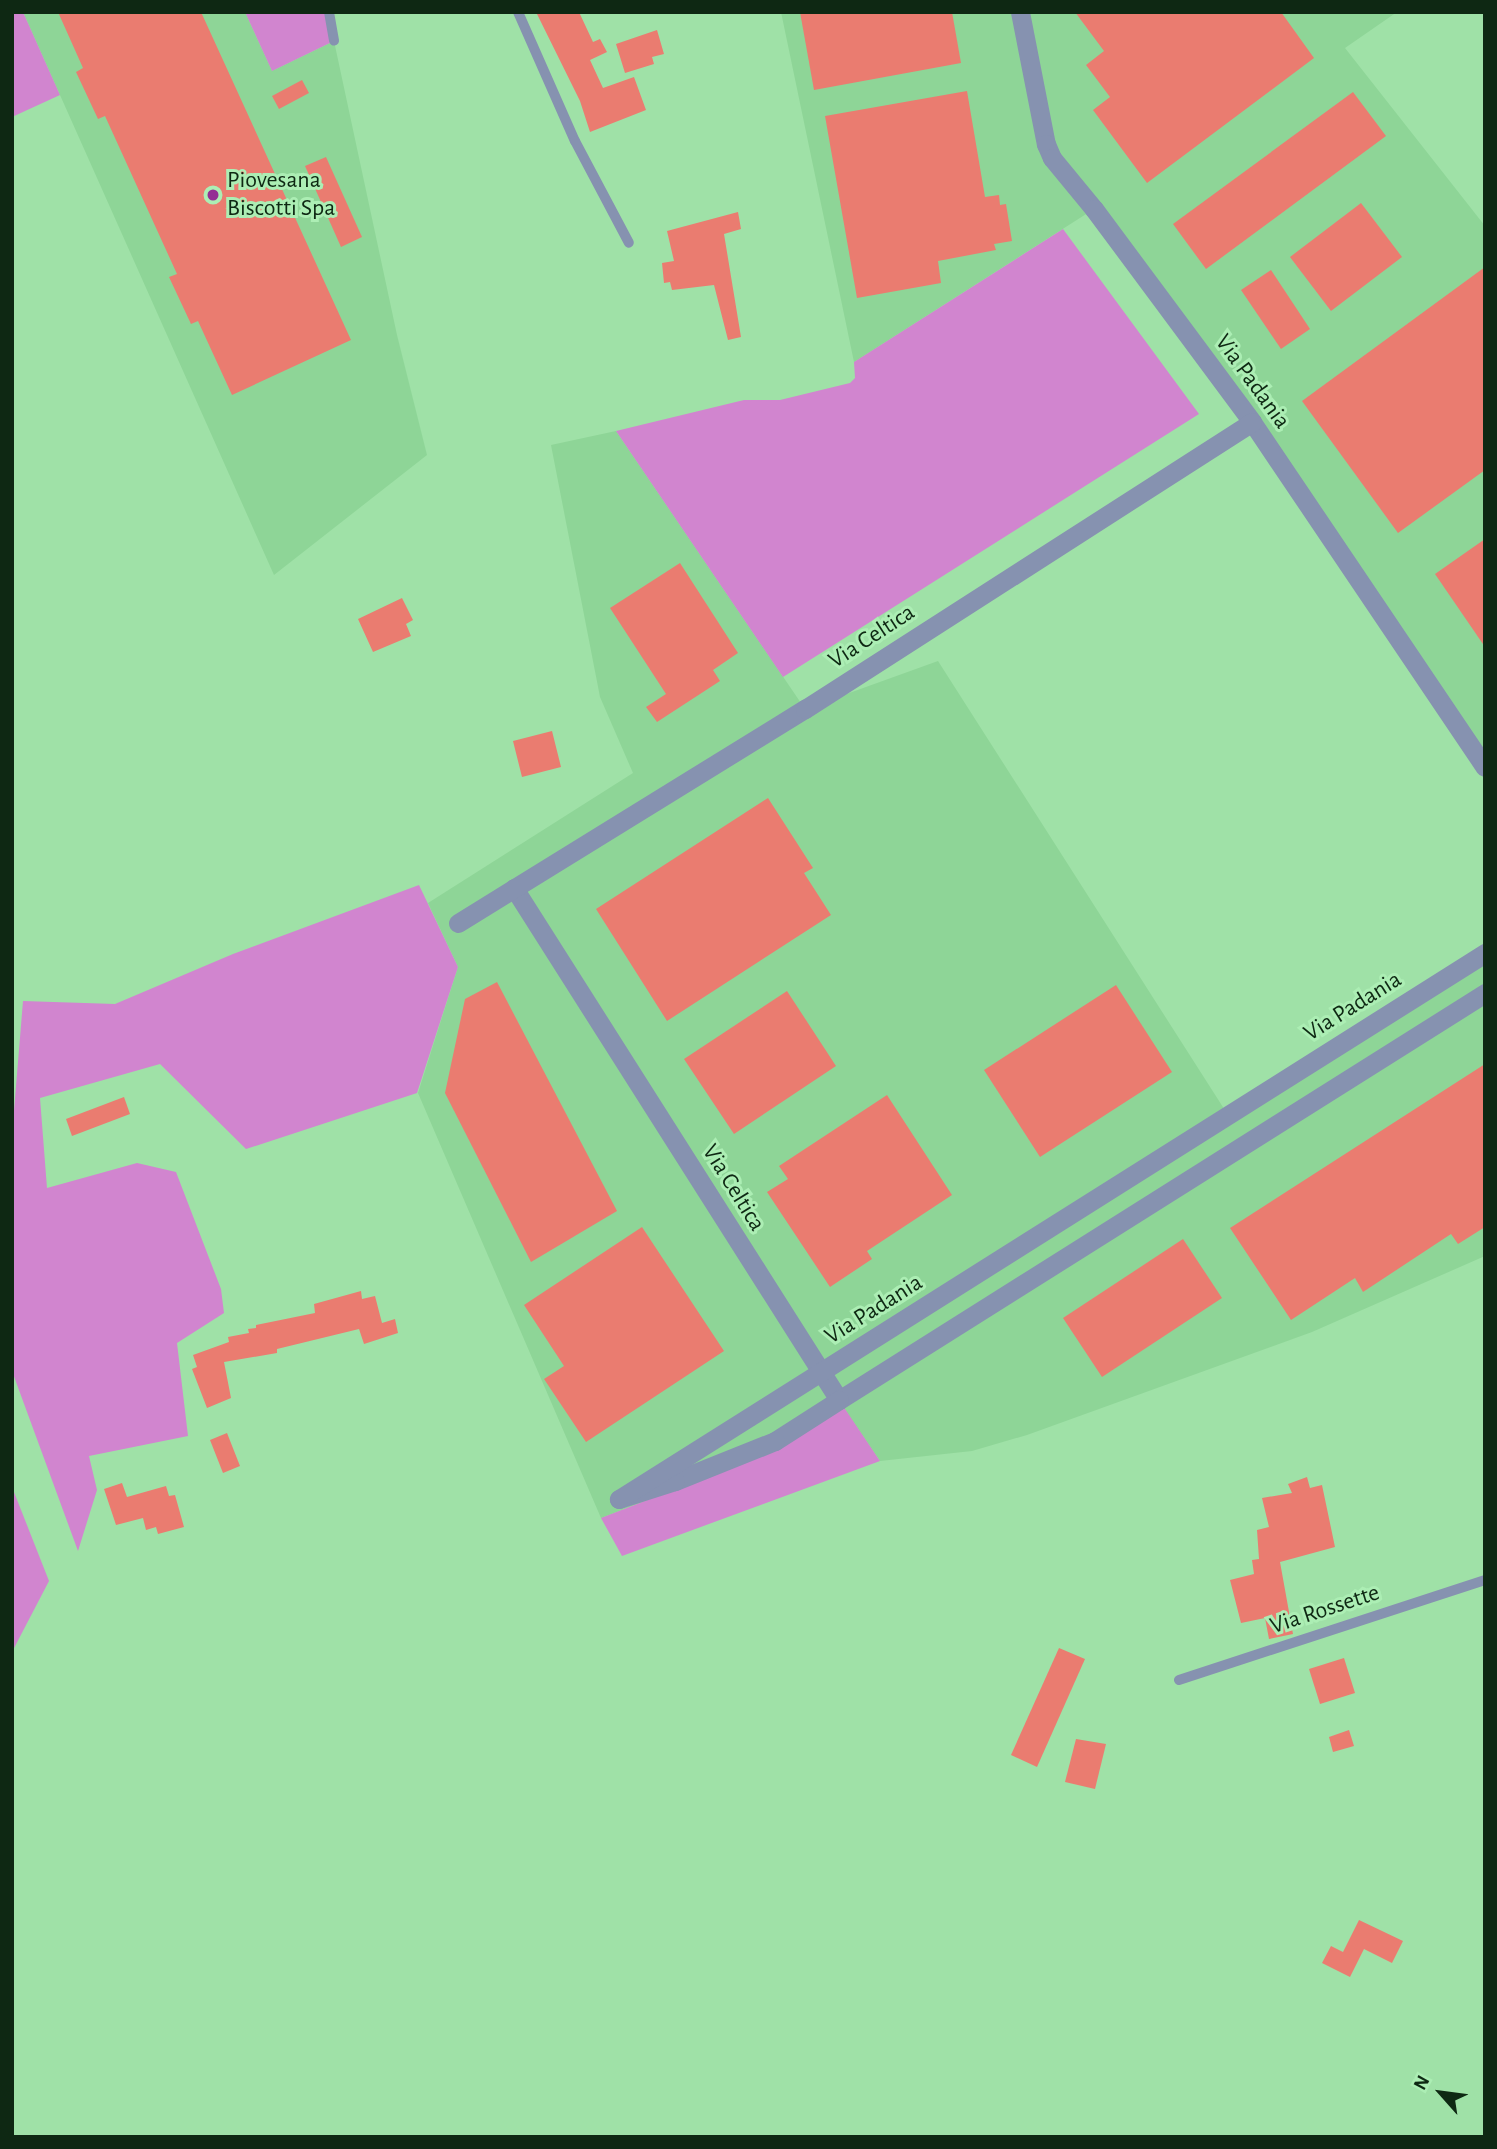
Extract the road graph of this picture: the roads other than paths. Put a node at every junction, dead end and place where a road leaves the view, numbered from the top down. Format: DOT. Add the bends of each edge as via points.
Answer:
graph roads {
  1 [pos="329,12"];
  2 [pos="517,12"];
  3 [pos="1020,12"];
  4 [pos="334,41"];
  5 [pos="629,243"];
  6 [pos="1252,422"];
  7 [pos="1485,767"];
  8 [pos="514,888"];
  9 [pos="458,923"];
  10 [pos="1485,953"];
  11 [pos="1485,993"];
  12 [pos="1160,1159"];
  13 [pos="1177,1188"];
  14 [pos="821,1373"];
  15 [pos="838,1400"];
  16 [pos="1485,1580"];
  17 [pos="1179,1680"];
  1 -- 4 [label="lane"];
  2 -- 5 [label="lane" via="575,141"];
  3 -- 6 [label="street, Via Padania" via="1052,158"];
  6 -- 7 [label="street, Via Padania"];
  6 -- 8 [label="street, Via Celtica" via="805,709"];
  8 -- 9 [label="street, Via Celtica"];
  8 -- 14 [label="street, Via Celtica"];
  10 -- 12 [label="street, Via Padania"];
  11 -- 13 [label="street"];
  12 -- 13 [label="street"];
  12 -- 14 [label="street, Via Padania"];
  13 -- 15 [label="street"];
  14 -- 15 [label="street, Via Padania"];
  14 -- 15 [label="street" via="612,1502 775,1441"];
  16 -- 17 [label="lane, Via Rossette"];
}
